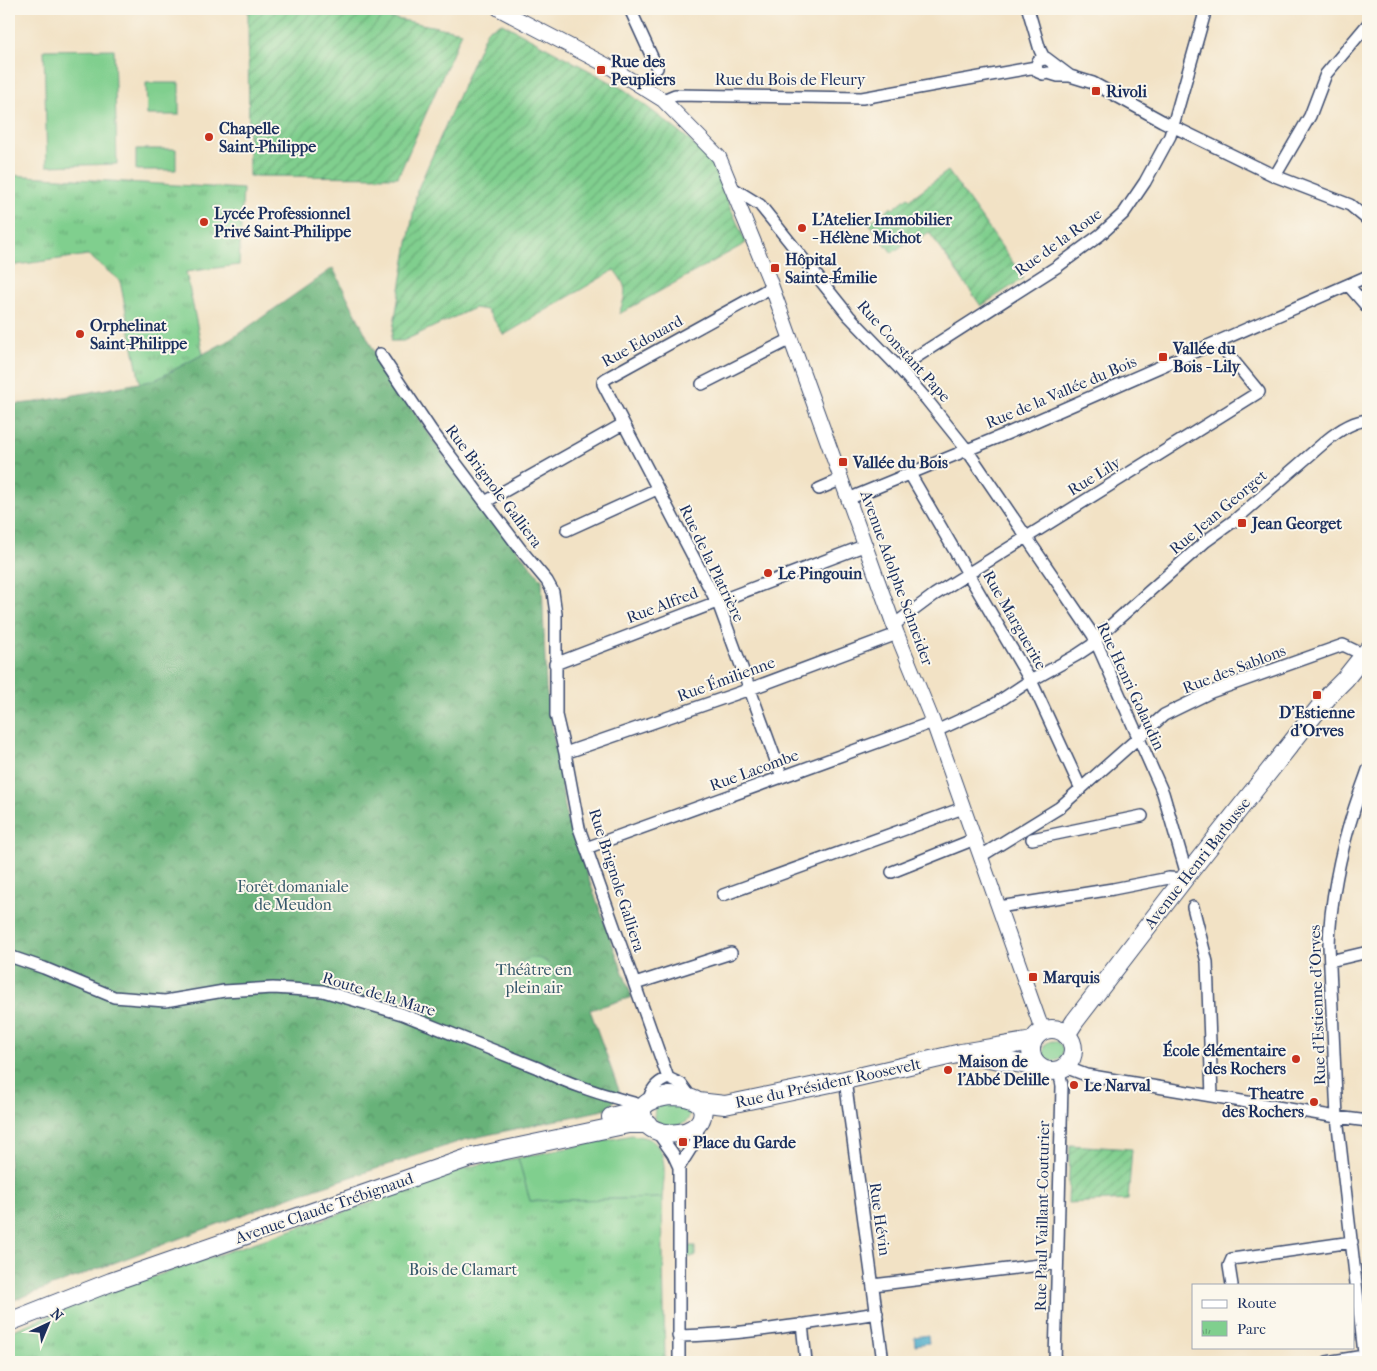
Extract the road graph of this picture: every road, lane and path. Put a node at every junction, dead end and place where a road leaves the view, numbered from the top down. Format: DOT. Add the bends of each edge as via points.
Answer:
graph roads {
  1 [pos="500,9"];
  2 [pos="630,9"];
  3 [pos="1028,9"];
  4 [pos="1201,9"];
  5 [pos="1368,24"];
  6 [pos="1045,65"];
  7 [pos="657,68"];
  8 [pos="663,100"];
  9 [pos="1174,126"];
  10 [pos="1274,176"];
  11 [pos="734,189"];
  12 [pos="1368,220"];
  13 [pos="1368,276"];
  14 [pos="1348,285"];
  15 [pos="772,287"];
  16 [pos="1368,308"];
  17 [pos="791,340"];
  18 [pos="1218,342"];
  19 [pos="380,354"];
  20 [pos="899,368"];
  21 [pos="702,384"];
  22 [pos="1368,420"];
  23 [pos="623,424"];
  24 [pos="967,450"];
  25 [pos="910,474"];
  26 [pos="842,479"];
  27 [pos="657,489"];
  28 [pos="819,489"];
  29 [pos="848,499"];
  30 [pos="485,502"];
  31 [pos="567,530"];
  32 [pos="1027,537"];
  33 [pos="866,545"];
  34 [pos="969,574"];
  35 [pos="717,602"];
  36 [pos="896,629"];
  37 [pos="1368,636"];
  38 [pos="1096,641"];
  39 [pos="1363,652"];
  40 [pos="555,664"];
  41 [pos="1031,681"];
  42 [pos="750,689"];
  43 [pos="935,727"];
  44 [pos="1139,738"];
  45 [pos="565,753"];
  46 [pos="1368,770"];
  47 [pos="782,777"];
  48 [pos="1081,789"];
  49 [pos="963,808"];
  50 [pos="1142,816"];
  51 [pos="1032,838"];
  52 [pos="975,839"];
  53 [pos="586,848"];
  54 [pos="981,856"];
  55 [pos="892,872"];
  56 [pos="1186,877"];
  57 [pos="723,895"];
  58 [pos="999,907"];
  59 [pos="1193,908"];
  60 [pos="1368,952"];
  61 [pos="731,953"];
  62 [pos="9,956"];
  63 [pos="1330,961"];
  64 [pos="635,984"];
  65 [pos="1066,1035"];
  66 [pos="1039,1036"];
  67 [pos="961,1053"];
  68 [pos="1039,1067"];
  69 [pos="1062,1068"];
  70 [pos="668,1078"];
  71 [pos="845,1080"];
  72 [pos="1212,1096"];
  73 [pos="695,1100"];
  74 [pos="725,1105"];
  75 [pos="647,1114"];
  76 [pos="1337,1117"];
  77 [pos="1368,1121"];
  78 [pos="701,1122"];
  79 [pos="679,1167"];
  80 [pos="1352,1242"];
  81 [pos="1057,1263"];
  82 [pos="1232,1284"];
  83 [pos="873,1285"];
  84 [pos="1355,1293"];
  85 [pos="9,1310"];
  86 [pos="877,1313"];
  87 [pos="9,1322"];
  88 [pos="802,1324"];
  89 [pos="678,1336"];
  90 [pos="1365,1359"];
  91 [pos="677,1362"];
  92 [pos="806,1362"];
  93 [pos="883,1362"];
  94 [pos="1055,1362"];
  95 [pos="1327,1362"];
  1 -- 8 [label="street, Avenue Adolphe Schneider" via="610,67"];
  2 -- 7 [label="street"];
  3 -- 6 [label="street"];
  4 -- 9 [label="street, Rue de la Roue" via="1204,16"];
  5 -- 10 [label="street" via="1326,74 1310,116"];
  6 -- 8 [label="street, Rue du Bois de Fleury" via="862,98 675,95"];
  6 -- 9 [label="street, Rue du Bois de Fleury" via="1058,76 1092,83"];
  8 -- 11 [label="street, Avenue Adolphe Schneider" via="719,157"];
  9 -- 10 [label="street, Rue du Bois de Fleury"];
  9 -- 20 [label="street, Rue de la Roue" via="1145,182 1124,213 1100,235 1058,266"];
  10 -- 12 [label="street, Rue du Bois de Fleury" via="1350,205"];
  11 -- 15 [label="street, Avenue Adolphe Schneider"];
  11 -- 20 [label="street, Rue Constant Pape" via="760,205 836,301"];
  13 -- 14 [label="street, Rue de la Vallée du Bois"];
  14 -- 16 [label="street"];
  14 -- 18 [label="street, Rue de la Vallée du Bois"];
  15 -- 17 [label="street, Avenue Adolphe Schneider"];
  15 -- 23 [label="street, Rue Edouard" via="604,381 604,388"];
  17 -- 21 [label="street"];
  17 -- 26 [label="street, Avenue Adolphe Schneider"];
  18 -- 24 [label="street, Rue de la Vallée du Bois"];
  18 -- 32 [label="street, Rue Lily" via="1259,392"];
  19 -- 30 [label="street, Rue Brignole Galliera"];
  20 -- 24 [label="street, Rue Constant Pape"];
  22 -- 38 [label="street, Rue Jean Georget" via="1341,430 1326,440 1235,520 1206,541"];
  23 -- 27 [label="street, Rue de la Platrière"];
  23 -- 30 [label="street"];
  24 -- 25 [label="street, Rue de la Vallée du Bois"];
  24 -- 32 [label="street, Rue Henri Golaudin"];
  25 -- 29 [label="street, Rue de la Vallée du Bois"];
  25 -- 34 [label="street, Rue Marguerite"];
  26 -- 28 [label="street"];
  26 -- 29 [label="street, Avenue Adolphe Schneider"];
  27 -- 31 [label="street"];
  27 -- 35 [label="street, Rue de la Platrière"];
  29 -- 33 [label="street, Avenue Adolphe Schneider"];
  30 -- 40 [label="street, Rue Brignole Galliera" via="553,592"];
  32 -- 34 [label="street, Rue Lily"];
  32 -- 38 [label="street, Rue Henri Golaudin"];
  33 -- 35 [label="street, Rue Alfred"];
  33 -- 36 [label="street, Avenue Adolphe Schneider"];
  34 -- 36 [label="street, Rue Lily" via="934,595"];
  34 -- 41 [label="street, Rue Marguerite"];
  35 -- 40 [label="street, Rue Alfred"];
  35 -- 42 [label="street, Rue de la Platrière"];
  36 -- 42 [label="street, Rue Émilienne"];
  36 -- 43 [label="street, Avenue Adolphe Schneider"];
  37 -- 39 [label="main road, Avenue Henri Barbusse"];
  38 -- 41 [label="street, Rue Jean Georget"];
  38 -- 44 [label="street, Rue Henri Golaudin"];
  39 -- 44 [label="street, Rue des Sablons" via="1343,645 1211,692 1164,715"];
  39 -- 56 [label="main road, Avenue Henri Barbusse" via="1345,680 1331,693"];
  40 -- 45 [label="street, Rue Brignole Galliera" via="556,715"];
  41 -- 43 [label="street, Rue Lacombe" via="994,704"];
  41 -- 48 [label="street, Rue Marguerite"];
  42 -- 45 [label="street, Rue Émilienne"];
  42 -- 47 [label="street, Rue de la Platrière"];
  43 -- 47 [label="street, Rue Lacombe"];
  43 -- 49 [label="street, Avenue Adolphe Schneider"];
  44 -- 48 [label="street, Rue des Sablons"];
  44 -- 56 [label="street, Rue Henri Golaudin" via="1163,793"];
  45 -- 53 [label="street, Rue Brignole Galliera" via="579,828"];
  46 -- 63 [label="street, Rue d'Estienne d'Orves" via="1353,813 1334,893"];
  47 -- 53 [label="street, Rue Lacombe"];
  48 -- 54 [label="street, Rue des Sablons" via="1042,819"];
  49 -- 52 [label="street, Avenue Adolphe Schneider"];
  49 -- 57 [label="street"];
  50 -- 51 [label="street"];
  52 -- 54 [label="street, Avenue Adolphe Schneider"];
  52 -- 55 [label="street"];
  53 -- 64 [label="street, Rue Brignole Galliera"];
  54 -- 58 [label="street, Avenue Adolphe Schneider"];
  56 -- 58 [label="street"];
  56 -- 65 [label="main road, Avenue Henri Barbusse"];
  58 -- 66 [label="street, Avenue Adolphe Schneider" via="1039,1021"];
  59 -- 72 [label="street" via="1208,962"];
  60 -- 63 [label="street"];
  61 -- 64 [label="street"];
  62 -- 75 [label="street, Route de la Mare" via="114,997 165,1001 224,991 272,988 323,991 402,1014"];
  63 -- 76 [label="street, Rue d'Estienne d'Orves"];
  64 -- 70 [label="street, Rue Brignole Galliera"];
  65 -- 66 [label="main road" via="1056,1030"];
  65 -- 69 [label="main road" via="1073,1051 1069,1062"];
  66 -- 67 [label="main road, Rue du Président Roosevelt"];
  66 -- 68 [label="main road" via="1032,1055"];
  67 -- 68 [label="main road, Rue du Président Roosevelt"];
  67 -- 71 [label="main road, Rue du Président Roosevelt"];
  68 -- 69 [label="main road" via="1049,1071"];
  69 -- 72 [label="street"];
  69 -- 81 [label="street, Rue Paul Vaillant-Couturier"];
  70 -- 73 [label="street" via="681,1084"];
  70 -- 75 [label="street" via="661,1080 650,1092"];
  71 -- 74 [label="main road, Rue du Président Roosevelt"];
  71 -- 83 [label="street, Rue Hévin"];
  72 -- 76 [label="street"];
  73 -- 74 [label="main road, Rue du Président Roosevelt"];
  73 -- 75 [label="main road" via="669,1096"];
  73 -- 78 [label="main road" via="703,1110"];
  74 -- 78 [label="main road, Rue du Président Roosevelt"];
  75 -- 78 [label="main road" via="669,1134 682,1134"];
  75 -- 79 [label="street"];
  75 -- 85 [label="main road, Avenue Claude Trébignaud" via="466,1147 146,1258"];
  75 -- 87 [label="main road, Avenue Claude Trébignaud" via="628,1124 468,1158 111,1282"];
  76 -- 77 [label="street"];
  76 -- 80 [label="street, Rue d'Estienne d'Orves"];
  78 -- 79 [label="street" via="696,1140"];
  79 -- 89 [label="street"];
  80 -- 82 [label="street" via="1232,1260 1229,1266"];
  80 -- 84 [label="street, Rue d'Estienne d'Orves"];
  81 -- 83 [label="street"];
  81 -- 94 [label="street, Rue Paul Vaillant-Couturier"];
  83 -- 86 [label="street, Rue Hévin"];
  84 -- 90 [label="street, Rue d'Estienne d'Orves"];
  86 -- 88 [label="street"];
  86 -- 93 [label="street, Rue Hévin"];
  88 -- 89 [label="street" via="720,1335"];
  88 -- 92 [label="street"];
  89 -- 91 [label="street"];
  90 -- 95 [label="street"];
}
